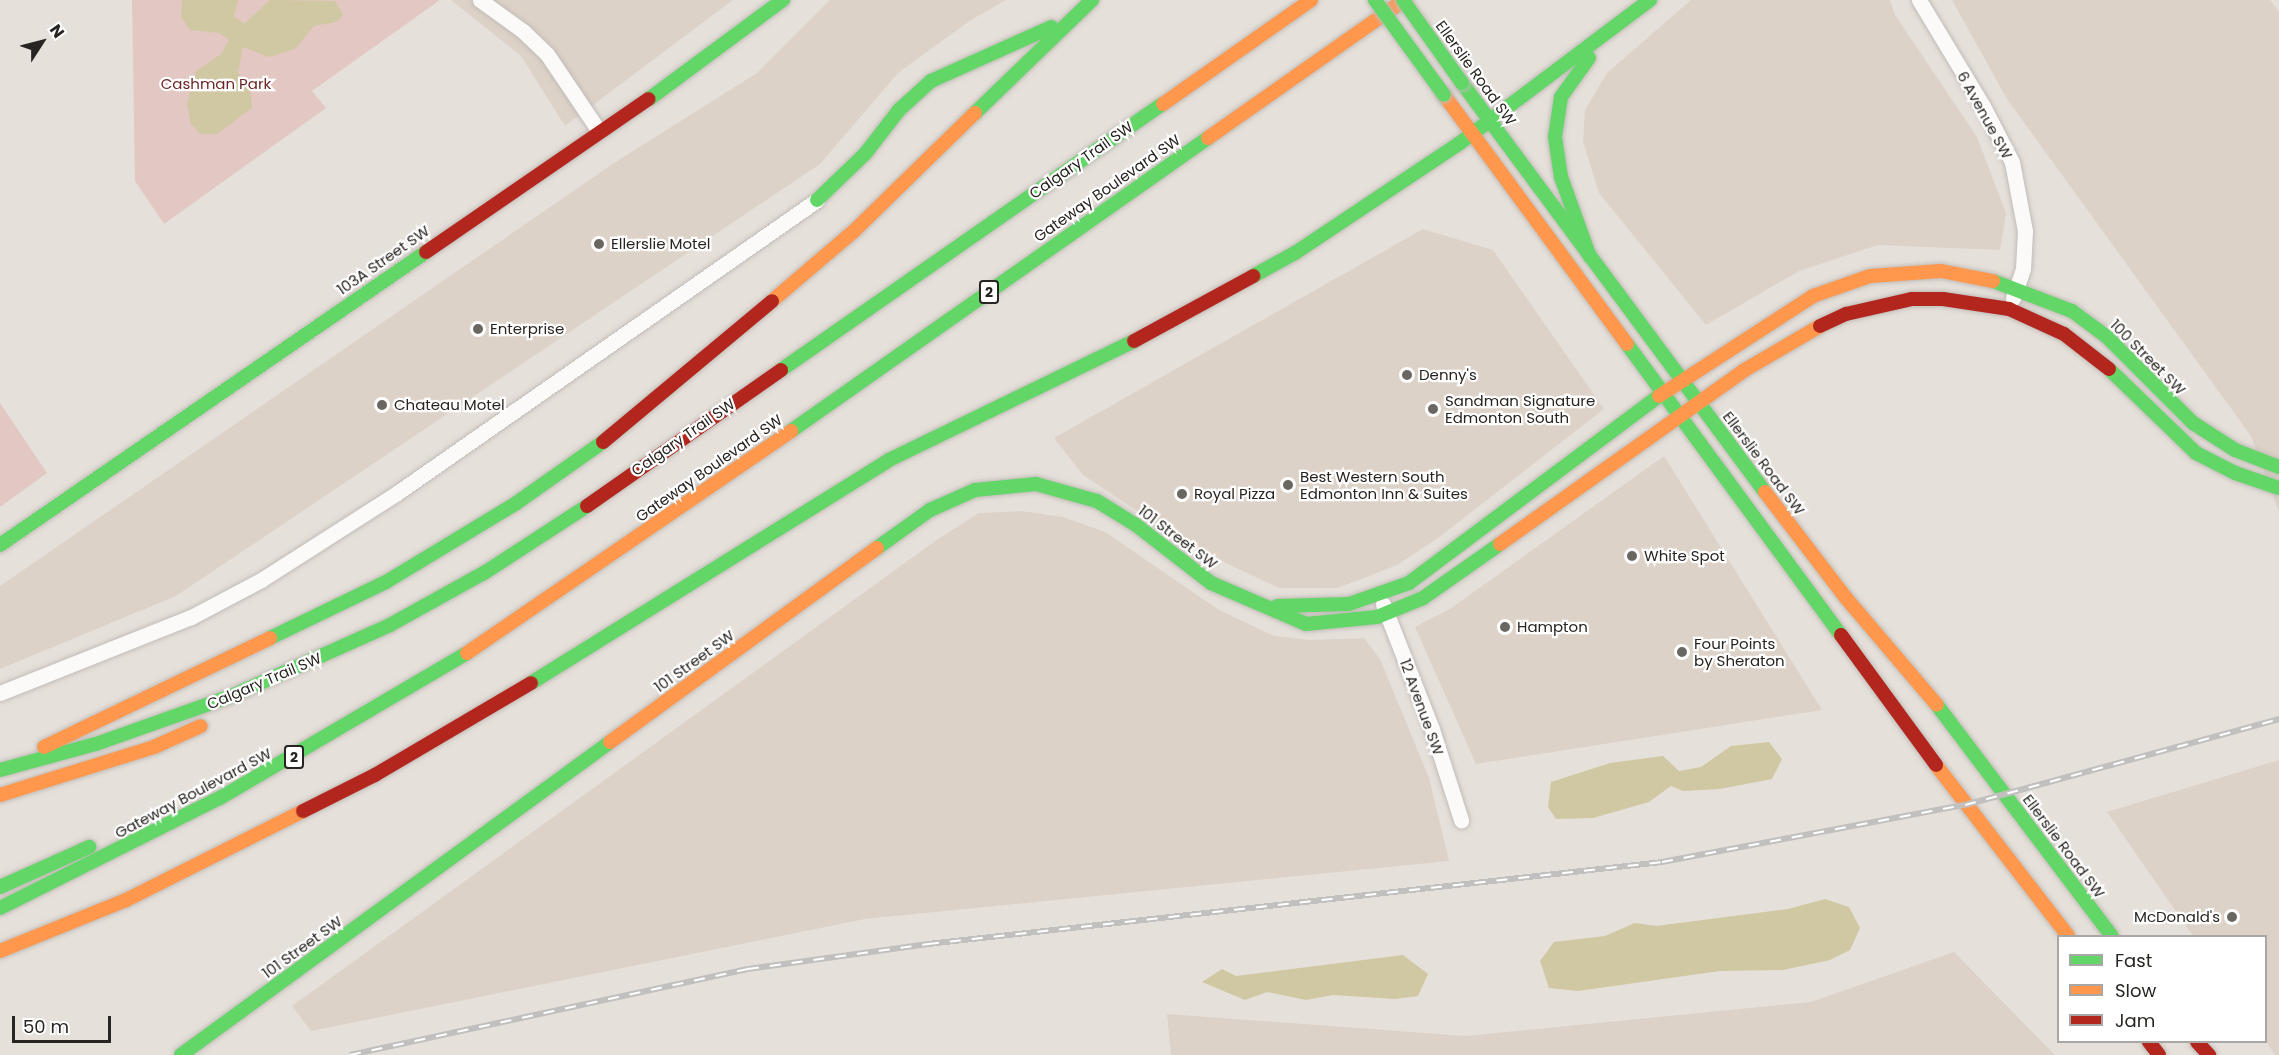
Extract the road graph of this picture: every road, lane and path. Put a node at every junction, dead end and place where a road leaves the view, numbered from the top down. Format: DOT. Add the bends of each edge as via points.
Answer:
graph roads {
  1 [pos="480,0"];
  2 [pos="783,0"];
  3 [pos="1311,0"];
  4 [pos="1375,0"];
  5 [pos="1404,0"];
  6 [pos="1650,0"];
  7 [pos="1919,0"];
  8 [pos="1088,4"];
  9 [pos="1636,12"];
  10 [pos="1490,121"];
  11 [pos="599,131"];
  12 [pos="1472,134"];
  13 [pos="817,200"];
  14 [pos="1590,257"];
  15 [pos="2017,287"];
  16 [pos="2008,309"];
  17 [pos="1683,383"];
  18 [pos="1667,399"];
  19 [pos="1698,404"];
  20 [pos="1681,417"];
  21 [pos="2279,467"];
  22 [pos="2279,488"];
  23 [pos="1559,502"];
  24 [pos="0,545"];
  25 [pos="484,573"];
  26 [pos="1380,596"];
  27 [pos="1258,605"];
  28 [pos="1388,614"];
  29 [pos="293,686"];
  30 [pos="0,693"];
  31 [pos="380,707"];
  32 [pos="218,719"];
  33 [pos="0,769"];
  34 [pos="225,778"];
  35 [pos="0,795"];
  36 [pos="1461,820"];
  37 [pos="122,830"];
  38 [pos="0,887"];
  39 [pos="0,909"];
  40 [pos="2067,935"];
  41 [pos="2111,935"];
  42 [pos="0,951"];
  43 [pos="2151,1043"];
  44 [pos="2199,1043"];
  45 [pos="181,1055"];
  46 [pos="2160,1055"];
  47 [pos="2209,1055"];
  1 -- 11 [label="street" via="547,54"];
  2 -- 11 [label="main road, 103A Street SW" via="679,78"];
  3 -- 25 [label="main road, Calgary Trail SW" via="551,531"];
  4 -- 12 [label="main road, bridge"];
  5 -- 10 [label="main road, Ellerslie Road SW, bridge"];
  5 -- 31 [label="main road, Gateway Boulevard SW / 2" via="583,575"];
  6 -- 9 [label="main road"];
  7 -- 15 [label="street, 6 Avenue SW" via="2012,162 2025,231 2023,269"];
  8 -- 13 [label="main road" via="1024,42 931,81 899,110 865,154"];
  8 -- 33 [label="main road" via="854,231 636,417 578,460 515,504 386,582 294,629 177,679"];
  9 -- 10 [label="main road"];
  9 -- 14 [label="main road" via="1572,78 1557,116 1555,137 1561,177"];
  10 -- 12 [label="main road"];
  10 -- 14 [label="main road, Ellerslie Road SW"];
  11 -- 24 [label="main road, 103A Street SW"];
  12 -- 18 [label="main road"];
  12 -- 42 [label="main road" via="1295,253 1117,350 889,460 589,650 375,775 126,900"];
  13 -- 30 [label="street" via="397,493 261,580 191,617"];
  14 -- 17 [label="main road, Ellerslie Road SW"];
  15 -- 16 [label="street, 6 Avenue SW"];
  15 -- 17 [label="main road, 100 Street SW" via="1941,271 1870,276 1814,296"];
  15 -- 21 [label="main road, 100 Street SW" via="2072,311 2090,324 2207,434"];
  16 -- 19 [label="main road" via="1943,299 1912,299 1846,314 1797,337"];
  16 -- 22 [label="main road" via="2038,320 2084,348 2196,453 2235,473"];
  17 -- 18 [label="main road, 100 Street SW"];
  17 -- 19 [label="main road, Ellerslie Road SW"];
  18 -- 20 [label="main road"];
  18 -- 23 [label="main road"];
  18 -- 26 [label="main road, 101 Street SW" via="1420,577"];
  19 -- 20 [label="main road"];
  19 -- 41 [label="main road, Ellerslie Road SW" via="1846,598 1926,691"];
  20 -- 23 [label="main road, 101 Street SW"];
  20 -- 40 [label="main road" via="1958,795"];
  23 -- 28 [label="main road, 101 Street SW" via="1423,598"];
  25 -- 29 [label="main road" via="394,634"];
  25 -- 33 [label="main road, Calgary Trail SW" via="390,625 229,697 96,744"];
  26 -- 27 [label="main road, 101 Street SW" via="1332,606"];
  26 -- 28 [label="street, 12 Avenue SW"];
  27 -- 28 [label="main road, 101 Street SW" via="1306,624"];
  27 -- 45 [label="main road, 101 Street SW" via="1211,583 1127,519 1076,493 1016,483 955,497 906,527"];
  28 -- 36 [label="street, 12 Avenue SW" via="1432,729"];
  31 -- 34 [label="main road" via="329,723"];
  31 -- 39 [label="main road, Gateway Boulevard SW / 2" via="220,798"];
  32 -- 35 [label="main road" via="154,747"];
  37 -- 38 [label="main road"];
  43 -- 46 [label="main road"];
  44 -- 47 [label="main road"];
}
